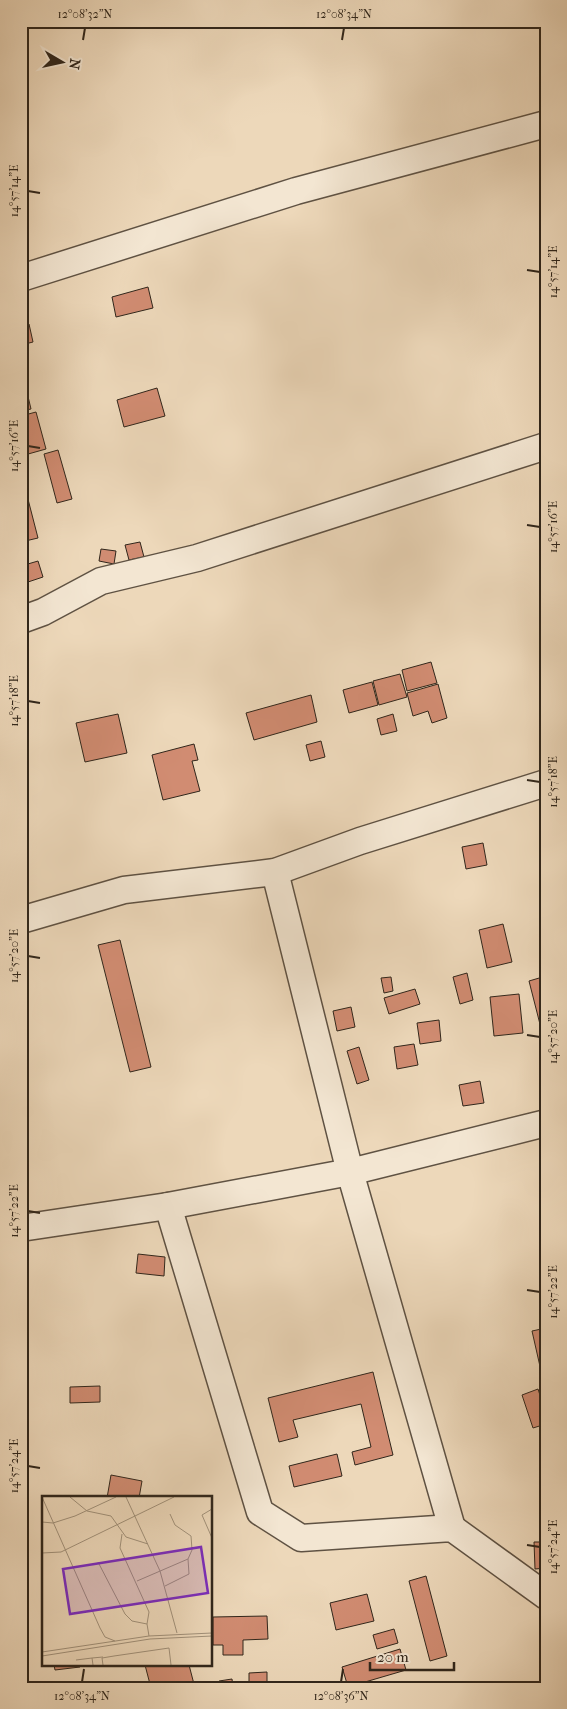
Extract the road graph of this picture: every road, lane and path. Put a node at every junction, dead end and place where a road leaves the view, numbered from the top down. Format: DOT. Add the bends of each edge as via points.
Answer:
graph roads {
  1 [pos="546,124"];
  2 [pos="21,278"];
  3 [pos="546,446"];
  4 [pos="21,620"];
  5 [pos="546,783"];
  6 [pos="275,872"];
  7 [pos="21,920"];
  8 [pos="546,1122"];
  9 [pos="350,1172"];
  10 [pos="168,1206"];
  11 [pos="21,1228"];
  12 [pos="452,1528"];
  13 [pos="546,1596"];
  1 -- 2 [label="street" via="296,191"];
  3 -- 4 [label="street" via="197,558 100,581"];
  5 -- 6 [label="street" via="360,841"];
  6 -- 7 [label="street" via="124,890"];
  6 -- 9 [label="street"];
  8 -- 9 [label="street"];
  9 -- 10 [label="street"];
  9 -- 12 [label="street"];
  10 -- 11 [label="street"];
  10 -- 12 [label="street" via="260,1512 301,1538"];
  12 -- 13 [label="street"];
}
